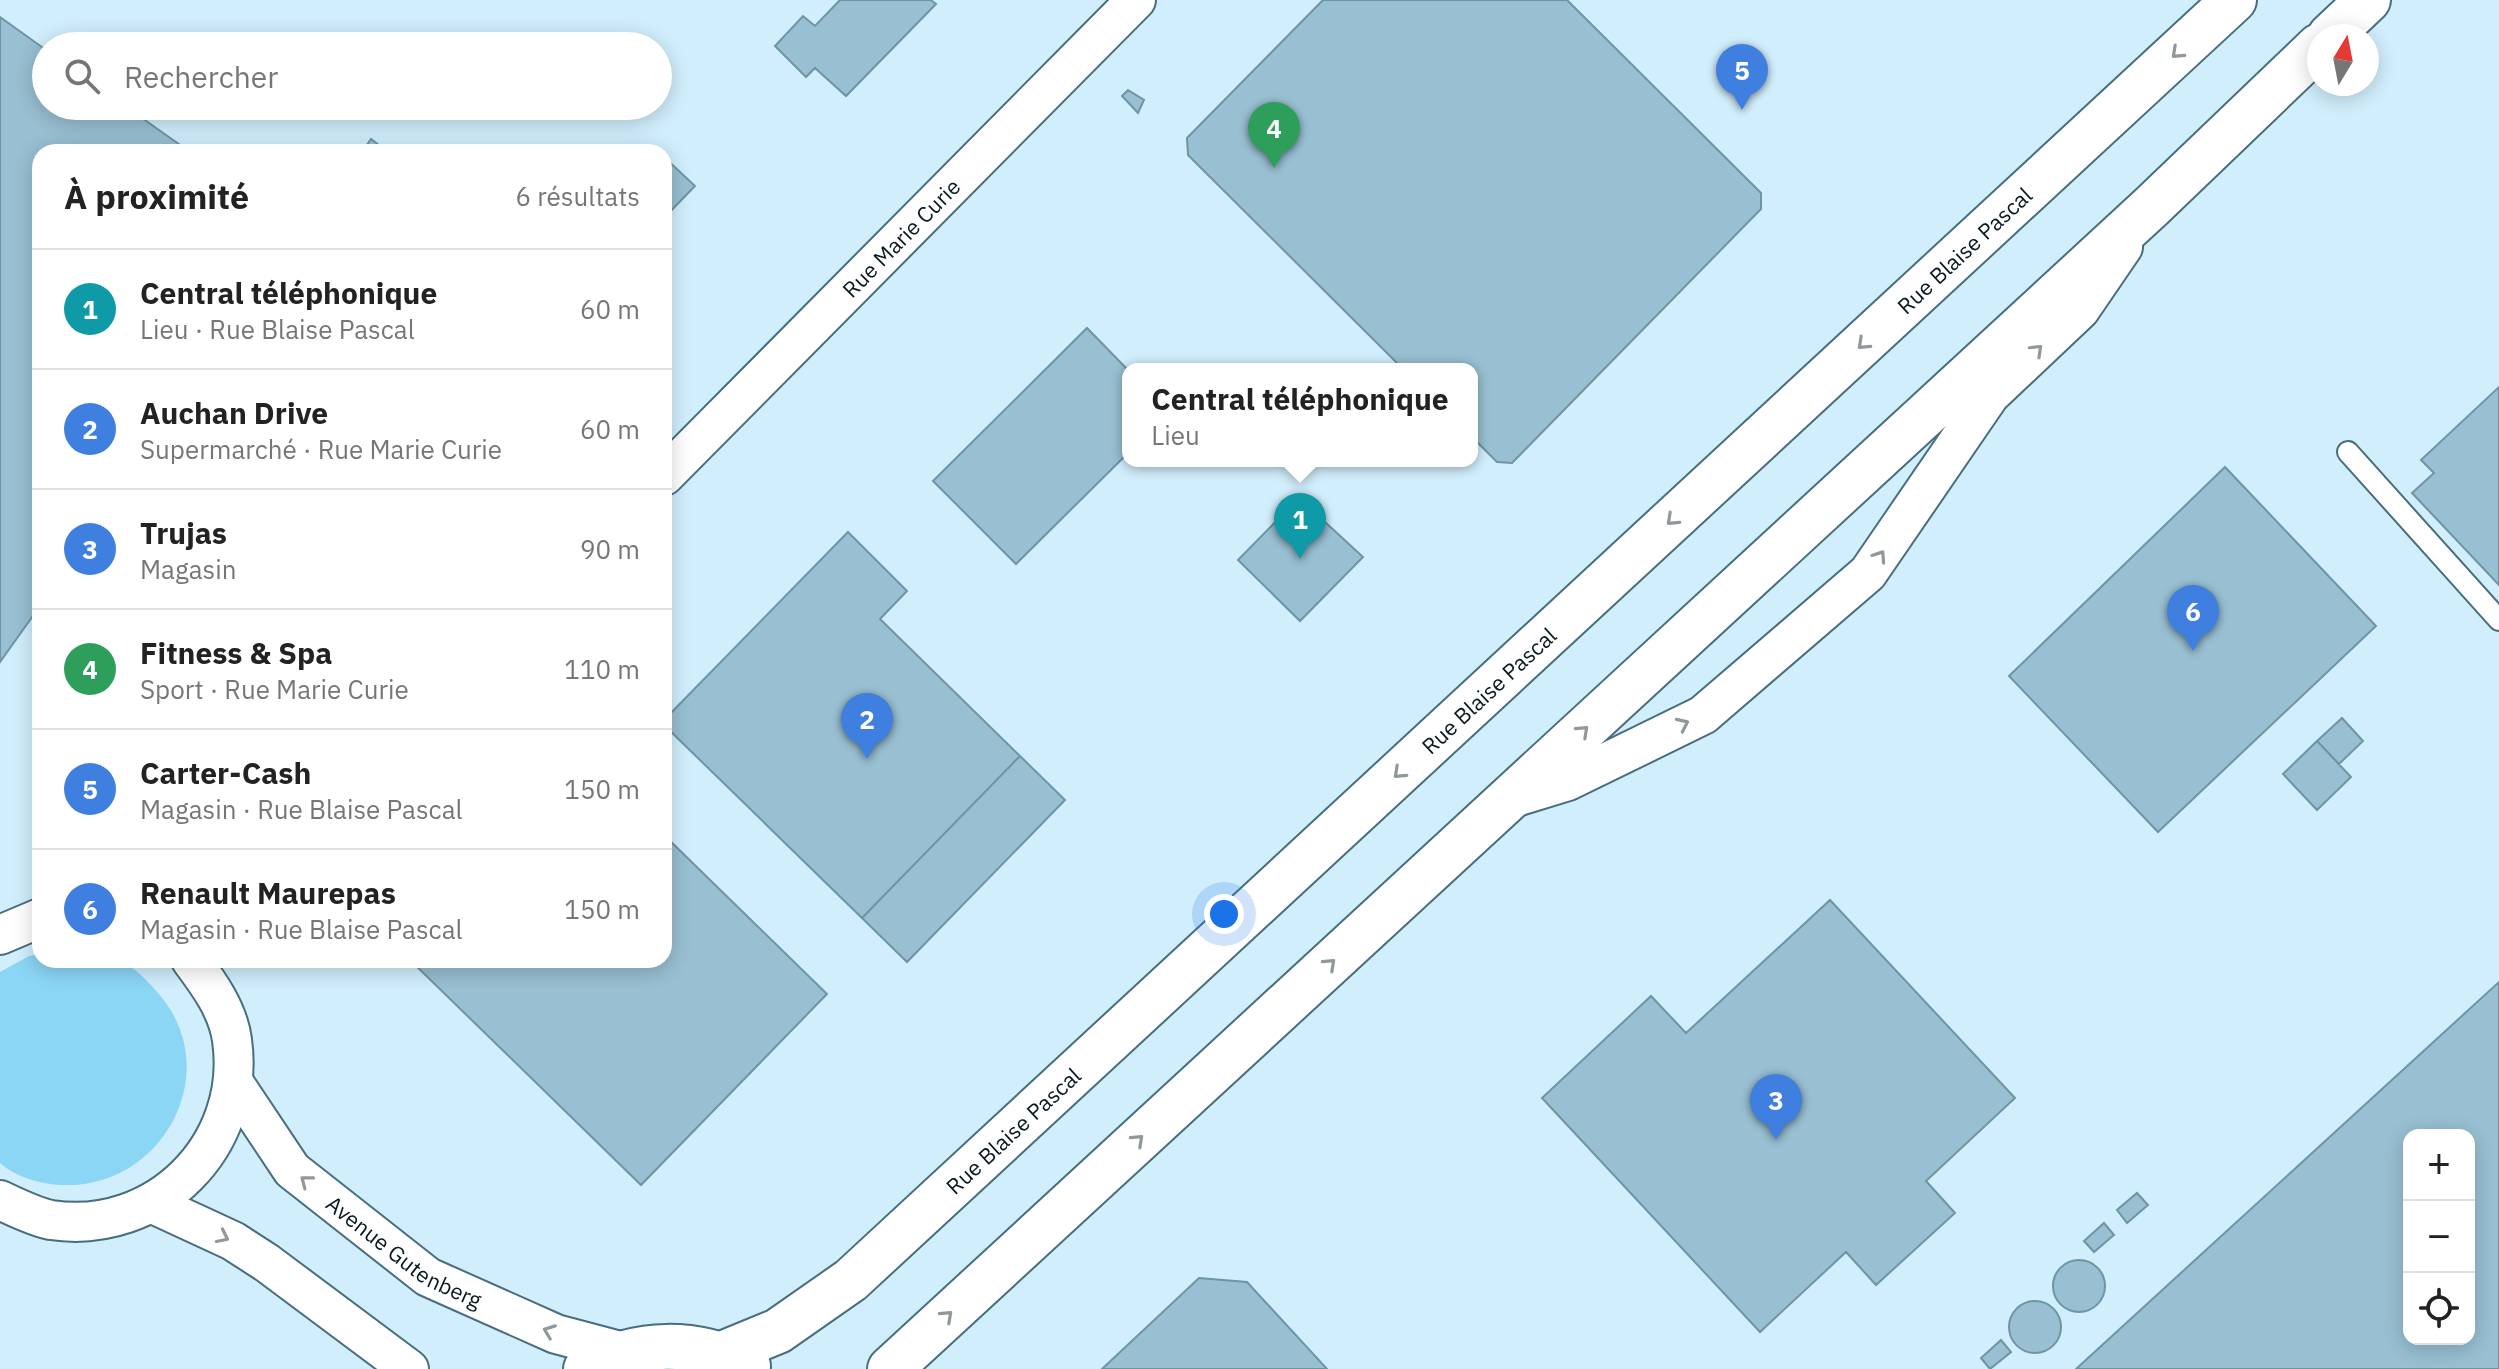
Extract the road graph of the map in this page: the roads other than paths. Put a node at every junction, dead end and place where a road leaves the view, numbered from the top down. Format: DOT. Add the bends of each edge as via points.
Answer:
graph roads {
  1 [pos="1136,0"];
  2 [pos="2234,0"];
  3 [pos="2368,0"];
  4 [pos="2343,24"];
  5 [pos="2307,58"];
  6 [pos="2151,207"];
  7 [pos="2348,452"];
  8 [pos="672,468"];
  9 [pos="2499,620"];
  10 [pos="1509,799"];
  11 [pos="32,921"];
  12 [pos="0,935"];
  13 [pos="197,968"];
  14 [pos="234,1083"];
  15 [pos="0,1200"];
  16 [pos="153,1204"];
  17 [pos="605,1360"];
  18 [pos="738,1361"];
  19 [pos="409,1369"];
  20 [pos="890,1369"];
  1 -- 8 [label="street, Rue Marie Curie"];
  2 -- 18 [label="street, Rue Blaise Pascal, one-way" via="851,1280"];
  3 -- 4 [label="street"];
  5 -- 6 [label="street"];
  10 -- 6 [label="street, one-way"];
  10 -- 6 [label="street, one-way" via="1568,781 1703,715 1868,573 1990,395 2080,310"];
  7 -- 9 [label="lane"];
  20 -- 10 [label="street, one-way"];
  11 -- 12 [label="street"];
  13 -- 14 [label="street" via="217,995 232,1038"];
  14 -- 16 [label="street" via="223,1127 194,1172"];
  17 -- 14 [label="street, Avenue Gutenberg, one-way" via="428,1277 292,1170"];
  15 -- 16 [label="street" via="50,1219 103,1221"];
  16 -- 19 [label="street, one-way" via="233,1241"];
  17 -- 18 [label="street" via="682,1345"];
}
